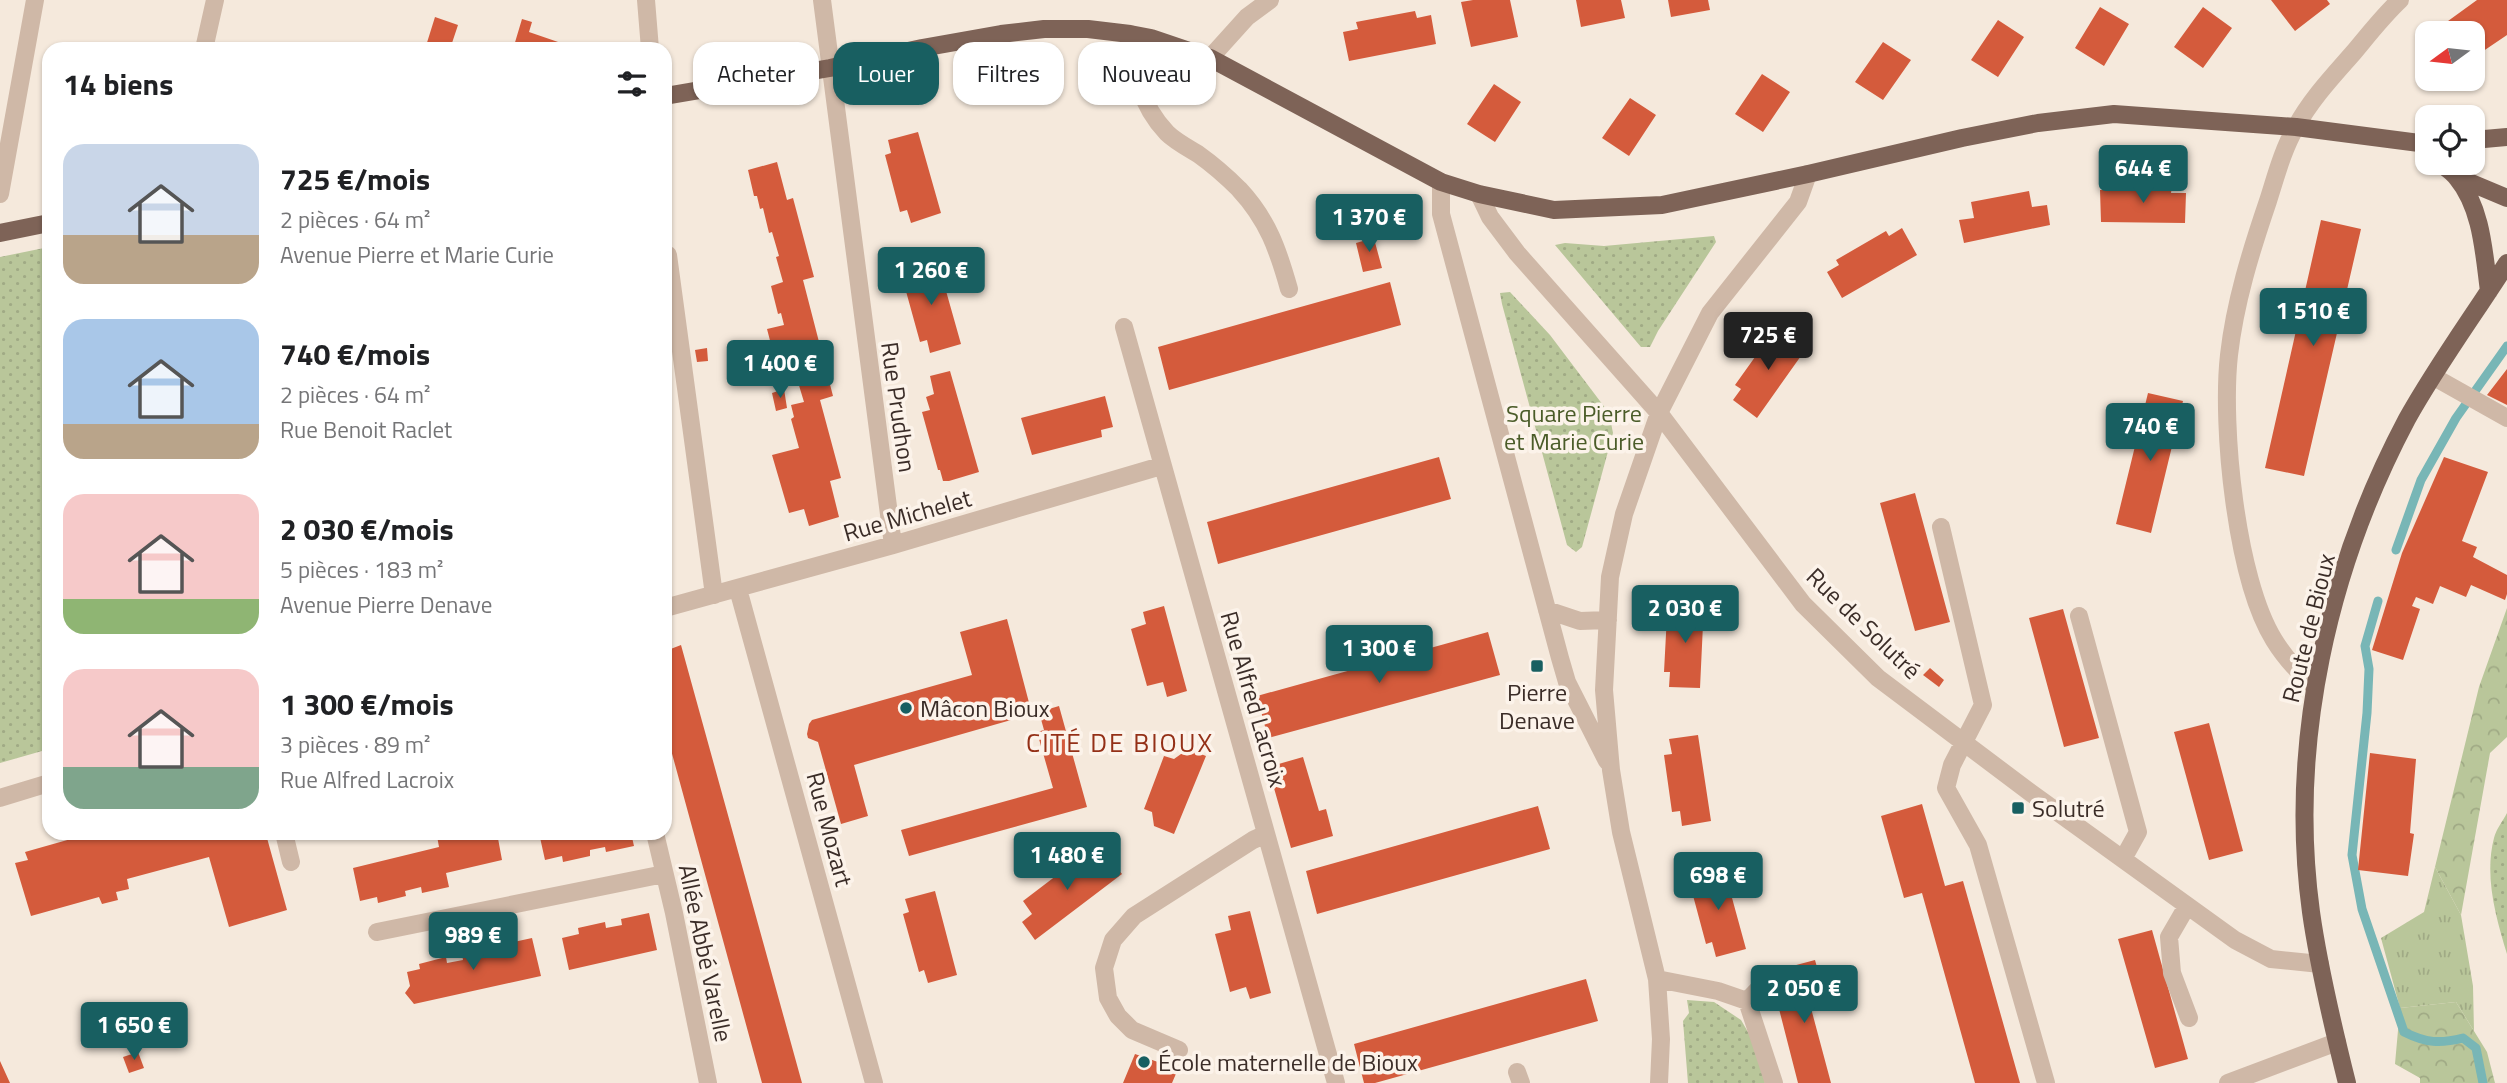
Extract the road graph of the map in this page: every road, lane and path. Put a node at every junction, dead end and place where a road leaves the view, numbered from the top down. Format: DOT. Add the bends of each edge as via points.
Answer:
graph roads {
  1 [pos="35,0"];
  2 [pos="215,0"];
  3 [pos="646,0"];
  4 [pos="822,0"];
  5 [pos="1270,0"];
  6 [pos="2400,0"];
  7 [pos="1130,34"];
  8 [pos="206,42"];
  9 [pos="649,42"];
  10 [pos="1163,42"];
  11 [pos="1216,51"];
  12 [pos="1216,61"];
  13 [pos="830,68"];
  14 [pos="672,95"];
  15 [pos="2295,127"];
  16 [pos="2485,141"];
  17 [pos="2504,141"];
  18 [pos="2415,145"];
  19 [pos="1808,174"];
  20 [pos="2455,175"];
  21 [pos="2457,177"];
  22 [pos="1441,182"];
  23 [pos="0,194"];
  24 [pos="1479,194"];
  25 [pos="2507,198"];
  26 [pos="42,224"];
  27 [pos="0,233"];
  28 [pos="2507,263"];
  29 [pos="672,285"];
  30 [pos="1289,289"];
  31 [pos="2489,291"];
  32 [pos="1124,327"];
  33 [pos="2434,377"];
  34 [pos="1659,413"];
  35 [pos="2507,418"];
  36 [pos="1161,466"];
  37 [pos="1941,527"];
  38 [pos="892,545"];
  39 [pos="738,589"];
  40 [pos="714,595"];
  41 [pos="672,606"];
  42 [pos="1547,610"];
  43 [pos="2079,616"];
  44 [pos="1608,620"];
  45 [pos="2315,687"];
  46 [pos="1965,743"];
  47 [pos="1611,770"];
  48 [pos="42,785"];
  49 [pos="0,798"];
  50 [pos="1266,834"];
  51 [pos="285,840"];
  52 [pos="657,840"];
  53 [pos="2123,859"];
  54 [pos="290,862"];
  55 [pos="664,874"];
  56 [pos="2187,906"];
  57 [pos="377,932"];
  58 [pos="2320,964"];
  59 [pos="1769,978"];
  60 [pos="1657,979"];
  61 [pos="1747,1001"];
  62 [pos="2189,1018"];
  63 [pos="2337,1042"];
  64 [pos="1179,1051"];
  65 [pos="708,1083"];
  66 [pos="874,1083"];
  67 [pos="1336,1083"];
  68 [pos="1660,1083"];
  69 [pos="1774,1083"];
  70 [pos="2046,1083"];
  71 [pos="2228,1083"];
  72 [pos="2347,1083"];
  1 -- 23 [label="street"];
  2 -- 8 [label="street"];
  3 -- 9 [label="street"];
  4 -- 13 [label="street, Rue Prudhon"];
  5 -- 11 [label="street" via="1247,17"];
  6 -- 15 [label="street"];
  7 -- 10 [label="main road"];
  7 -- 13 [label="main road" via="1044,29"];
  7 -- 30 [label="street" via="1133,68 1145,102 1167,133 1240,190 1276,245"];
  12 -- 22 [label="main road"];
  13 -- 14 [label="main road"];
  13 -- 38 [label="street, Rue Prudhon"];
  15 -- 18 [label="main road"];
  15 -- 19 [label="main road" via="2115,114 1962,138"];
  15 -- 45 [label="street" via="2239,294 2229,356 2227,429 2234,496 2254,592 2273,638 2293,667"];
  16 -- 17 [label="main road"];
  19 -- 24 [label="main road" via="1662,205 1554,210"];
  19 -- 34 [label="street" via="1798,202 1710,313"];
  20 -- 21 [label="main road"];
  21 -- 25 [label="main road"];
  21 -- 31 [label="main road" via="2479,228"];
  22 -- 24 [label="main road"];
  22 -- 42 [label="street" via="1441,214"];
  24 -- 34 [label="street, Rue de Solutré" via="1490,218 1517,254"];
  26 -- 27 [label="main road"];
  28 -- 31 [label="main road, Route de Bioux"];
  29 -- 40 [label="street"];
  31 -- 33 [label="main road, Route de Bioux"];
  32 -- 36 [label="street, Rue Alfred Lacroix"];
  33 -- 35 [label="street"];
  33 -- 45 [label="main road, Route de Bioux" via="2374,490 2343,574"];
  34 -- 44 [label="street" via="1624,513 1610,577"];
  34 -- 46 [label="street, Rue de Solutré" via="1803,604 1878,678"];
  36 -- 38 [label="street, Rue Michelet"];
  36 -- 50 [label="street, Rue Alfred Lacroix"];
  37 -- 46 [label="street" via="1983,705"];
  38 -- 39 [label="street, Rue Michelet"];
  39 -- 40 [label="street, Rue Michelet"];
  39 -- 66 [label="street, Rue Mozart"];
  40 -- 41 [label="street, Rue Michelet"];
  42 -- 44 [label="street" via="1580,621"];
  42 -- 47 [label="street" via="1567,682"];
  43 -- 53 [label="street" via="2138,832"];
  44 -- 47 [label="street" via="1604,690"];
  45 -- 58 [label="main road, Route de Bioux" via="2305,806 2311,910"];
  46 -- 53 [label="street, Rue de Solutré"];
  46 -- 70 [label="street" via="1946,788 1978,845"];
  47 -- 60 [label="street" via="1621,832"];
  48 -- 49 [label="street"];
  50 -- 64 [label="street" via="1134,916 1113,940 1104,968 1108,999 1118,1016 1132,1030"];
  50 -- 67 [label="street, Rue Alfred Lacroix"];
  51 -- 54 [label="street"];
  52 -- 55 [label="street, Allée Abbé Varelle"];
  53 -- 56 [label="street, Rue de Solutré"];
  55 -- 57 [label="street"];
  55 -- 65 [label="street, Allée Abbé Varelle"];
  56 -- 58 [label="street, Rue de Solutré" via="2271,959"];
  56 -- 62 [label="street" via="2169,937 2172,973"];
  58 -- 63 [label="main road, Route de Bioux"];
  59 -- 61 [label="street"];
  60 -- 61 [label="street"];
  60 -- 68 [label="street"];
  61 -- 69 [label="street"];
  63 -- 71 [label="street"];
  63 -- 72 [label="main road, Route de Bioux"];
}
